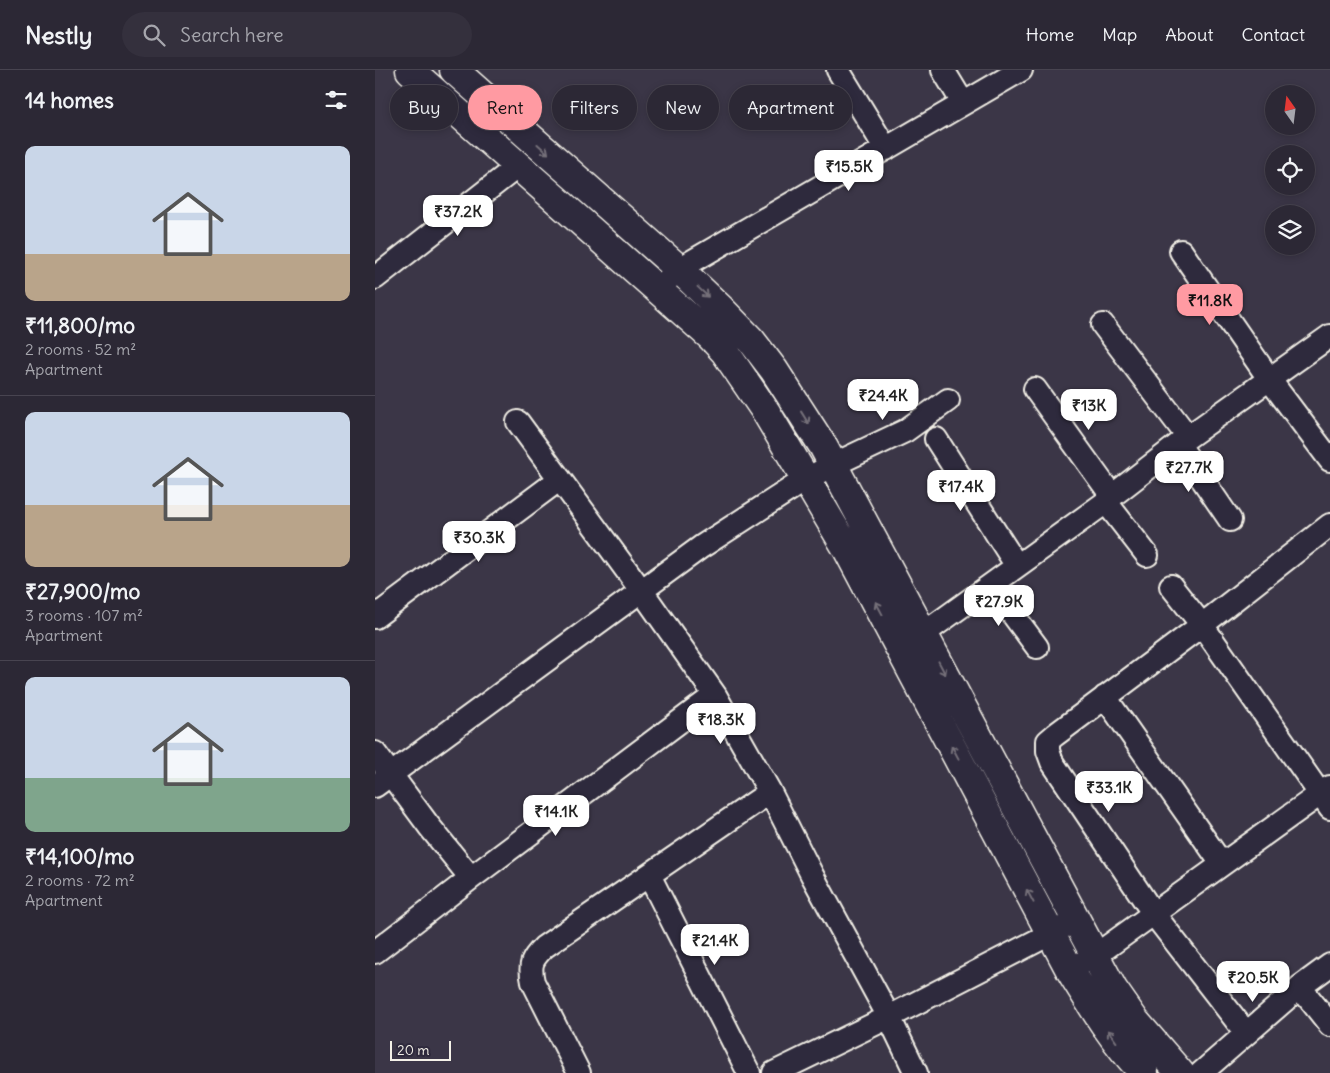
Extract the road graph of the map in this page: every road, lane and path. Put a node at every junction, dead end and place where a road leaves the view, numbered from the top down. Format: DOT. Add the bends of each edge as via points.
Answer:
graph roads {
  1 [pos="410,70"];
  2 [pos="454,70"];
  3 [pos="838,70"];
  4 [pos="943,70"];
  5 [pos="1021,70"];
  6 [pos="963,103"];
  7 [pos="886,148"];
  8 [pos="518,166"];
  9 [pos="1181,251"];
  10 [pos="679,269"];
  11 [pos="375,278"];
  12 [pos="658,289"];
  13 [pos="1103,325"];
  14 [pos="1330,336"];
  15 [pos="1270,380"];
  16 [pos="1035,389"];
  17 [pos="948,400"];
  18 [pos="518,422"];
  19 [pos="936,439"];
  20 [pos="1183,441"];
  21 [pos="1330,460"];
  22 [pos="833,465"];
  23 [pos="559,478"];
  24 [pos="806,479"];
  25 [pos="1109,499"];
  26 [pos="1230,520"];
  27 [pos="1330,525"];
  28 [pos="1147,555"];
  29 [pos="1017,566"];
  30 [pos="991,585"];
  31 [pos="1171,586"];
  32 [pos="641,590"];
  33 [pos="375,616"];
  34 [pos="1202,625"];
  35 [pos="923,634"];
  36 [pos="1037,647"];
  37 [pos="715,695"];
  38 [pos="1105,697"];
  39 [pos="375,754"];
  40 [pos="383,780"];
  41 [pos="770,792"];
  42 [pos="1327,796"];
  43 [pos="1222,864"];
  44 [pos="649,875"];
  45 [pos="471,878"];
  46 [pos="1153,913"];
  47 [pos="1077,920"];
  48 [pos="1050,934"];
  49 [pos="375,952"];
  50 [pos="1095,955"];
  51 [pos="1330,965"];
  52 [pos="1069,970"];
  53 [pos="1299,987"];
  54 [pos="889,1017"];
  55 [pos="1330,1025"];
  56 [pos="1247,1033"];
  57 [pos="579,1073"];
  58 [pos="749,1073"];
  59 [pos="774,1073"];
  60 [pos="916,1073"];
  61 [pos="1144,1073"];
  62 [pos="1180,1073"];
  63 [pos="1201,1073"];
  1 -- 8 [label="street"];
  2 -- 10 [label="street, one-way"];
  3 -- 7 [label="street"];
  4 -- 6 [label="street"];
  5 -- 6 [label="street"];
  6 -- 7 [label="street"];
  7 -- 10 [label="street"];
  8 -- 11 [label="street"];
  8 -- 12 [label="street"];
  9 -- 15 [label="street"];
  10 -- 12 [label="street"];
  10 -- 22 [label="street, one-way" via="751,340 774,370"];
  12 -- 24 [label="street" via="725,352"];
  13 -- 20 [label="street"];
  14 -- 15 [label="street"];
  15 -- 20 [label="street"];
  15 -- 21 [label="street"];
  16 -- 25 [label="street"];
  17 -- 22 [label="street" via="905,432"];
  18 -- 23 [label="street"];
  19 -- 29 [label="street"];
  20 -- 25 [label="street"];
  20 -- 26 [label="street"];
  22 -- 24 [label="street"];
  22 -- 35 [label="street"];
  23 -- 32 [label="street"];
  23 -- 33 [label="street"];
  24 -- 32 [label="street"];
  48 -- 24 [label="street, one-way" via="847,548"];
  25 -- 28 [label="street"];
  25 -- 29 [label="street"];
  27 -- 34 [label="street"];
  29 -- 30 [label="street"];
  30 -- 35 [label="street"];
  30 -- 36 [label="street"];
  31 -- 34 [label="street"];
  32 -- 37 [label="street"];
  32 -- 40 [label="street"];
  34 -- 38 [label="street"];
  34 -- 42 [label="street"];
  35 -- 47 [label="street, one-way"];
  37 -- 41 [label="street"];
  37 -- 45 [label="street"];
  38 -- 43 [label="street"];
  38 -- 46 [label="street" via="1048,741 1048,751 1052,762"];
  39 -- 40 [label="street"];
  40 -- 45 [label="street"];
  41 -- 44 [label="street"];
  41 -- 54 [label="street"];
  42 -- 43 [label="street"];
  43 -- 46 [label="street"];
  44 -- 57 [label="street" via="544,947 533,958 533,982"];
  44 -- 58 [label="street"];
  45 -- 49 [label="street"];
  46 -- 50 [label="street"];
  46 -- 56 [label="street"];
  47 -- 48 [label="street"];
  47 -- 50 [label="street"];
  48 -- 52 [label="street"];
  48 -- 54 [label="street"];
  50 -- 52 [label="street"];
  50 -- 62 [label="street" via="1136,1022"];
  51 -- 53 [label="street"];
  61 -- 52 [label="street, one-way" via="1115,1039"];
  53 -- 55 [label="street"];
  53 -- 56 [label="street"];
  54 -- 59 [label="street"];
  54 -- 60 [label="street"];
  56 -- 63 [label="street"];
}
